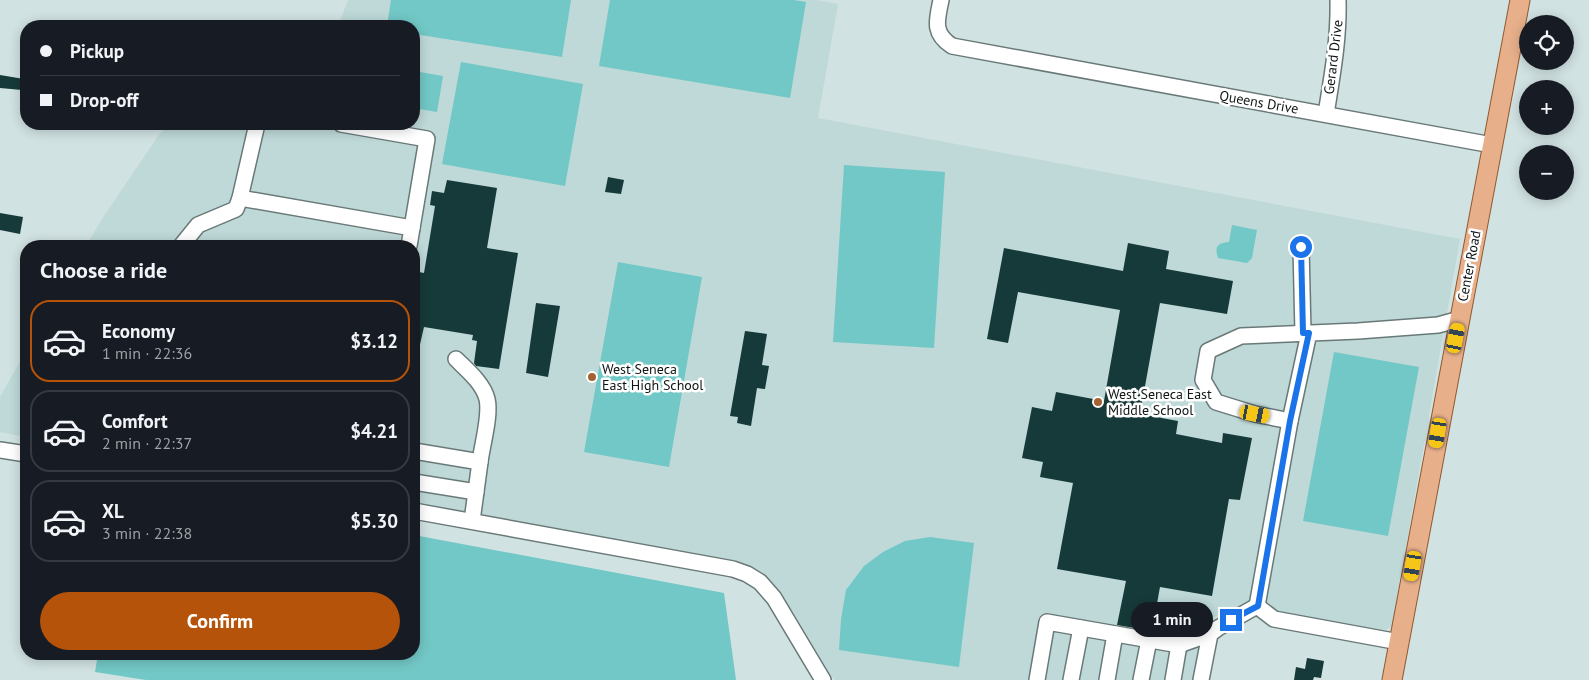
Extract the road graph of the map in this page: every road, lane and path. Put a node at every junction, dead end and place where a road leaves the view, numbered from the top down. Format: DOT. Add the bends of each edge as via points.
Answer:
graph roads {
  1 [pos="941,0"];
  2 [pos="1338,0"];
  3 [pos="1520,0"];
  4 [pos="1326,114"];
  5 [pos="256,130"];
  6 [pos="375,130"];
  7 [pos="1492,145"];
  8 [pos="240,198"];
  9 [pos="412,228"];
  10 [pos="186,240"];
  11 [pos="410,240"];
  12 [pos="1301,247"];
  13 [pos="1460,319"];
  14 [pos="1306,333"];
  15 [pos="456,359"];
  16 [pos="1290,421"];
  17 [pos="0,450"];
  18 [pos="420,452"];
  19 [pos="20,453"];
  20 [pos="480,462"];
  21 [pos="420,483"];
  22 [pos="476,492"];
  23 [pos="420,512"];
  24 [pos="472,520"];
  25 [pos="1258,606"];
  26 [pos="1081,628"];
  27 [pos="1115,634"];
  28 [pos="1210,634"];
  29 [pos="1149,640"];
  30 [pos="1399,642"];
  31 [pos="1179,644"];
  32 [pos="823,680"];
  33 [pos="1037,680"];
  34 [pos="1071,680"];
  35 [pos="1107,680"];
  36 [pos="1141,680"];
  37 [pos="1173,680"];
  38 [pos="1202,680"];
  39 [pos="1392,680"];
  1 -- 4 [label="street, Queens Drive" via="937,28 939,35 952,46"];
  2 -- 4 [label="street, Gerard Drive" via="1339,26"];
  3 -- 7 [label="main road, Center Road"];
  4 -- 7 [label="street, Queens Drive"];
  5 -- 8 [label="street"];
  6 -- 9 [label="street" via="427,139"];
  7 -- 13 [label="main road, Center Road"];
  8 -- 9 [label="street"];
  8 -- 10 [label="street" via="236,209 198,225"];
  9 -- 11 [label="street"];
  12 -- 14 [label="street"];
  13 -- 14 [label="street" via="1438,325"];
  13 -- 30 [label="main road, Center Road"];
  14 -- 16 [label="street"];
  14 -- 16 [label="street" via="1241,336 1208,351 1203,380 1216,402"];
  15 -- 20 [label="street" via="477,381 487,398"];
  16 -- 25 [label="street"];
  17 -- 19 [label="street"];
  18 -- 20 [label="street"];
  20 -- 22 [label="street"];
  21 -- 22 [label="street"];
  22 -- 24 [label="street"];
  23 -- 24 [label="street"];
  24 -- 32 [label="street" via="747,574 760,582 774,598"];
  25 -- 28 [label="street"];
  25 -- 30 [label="street" via="1274,618"];
  26 -- 27 [label="street"];
  26 -- 33 [label="street" via="1048,622"];
  26 -- 34 [label="street"];
  27 -- 29 [label="street"];
  27 -- 35 [label="street"];
  28 -- 31 [label="street"];
  28 -- 38 [label="street"];
  29 -- 31 [label="street"];
  29 -- 36 [label="street"];
  30 -- 39 [label="main road, Center Road"];
  31 -- 37 [label="street"];
}
